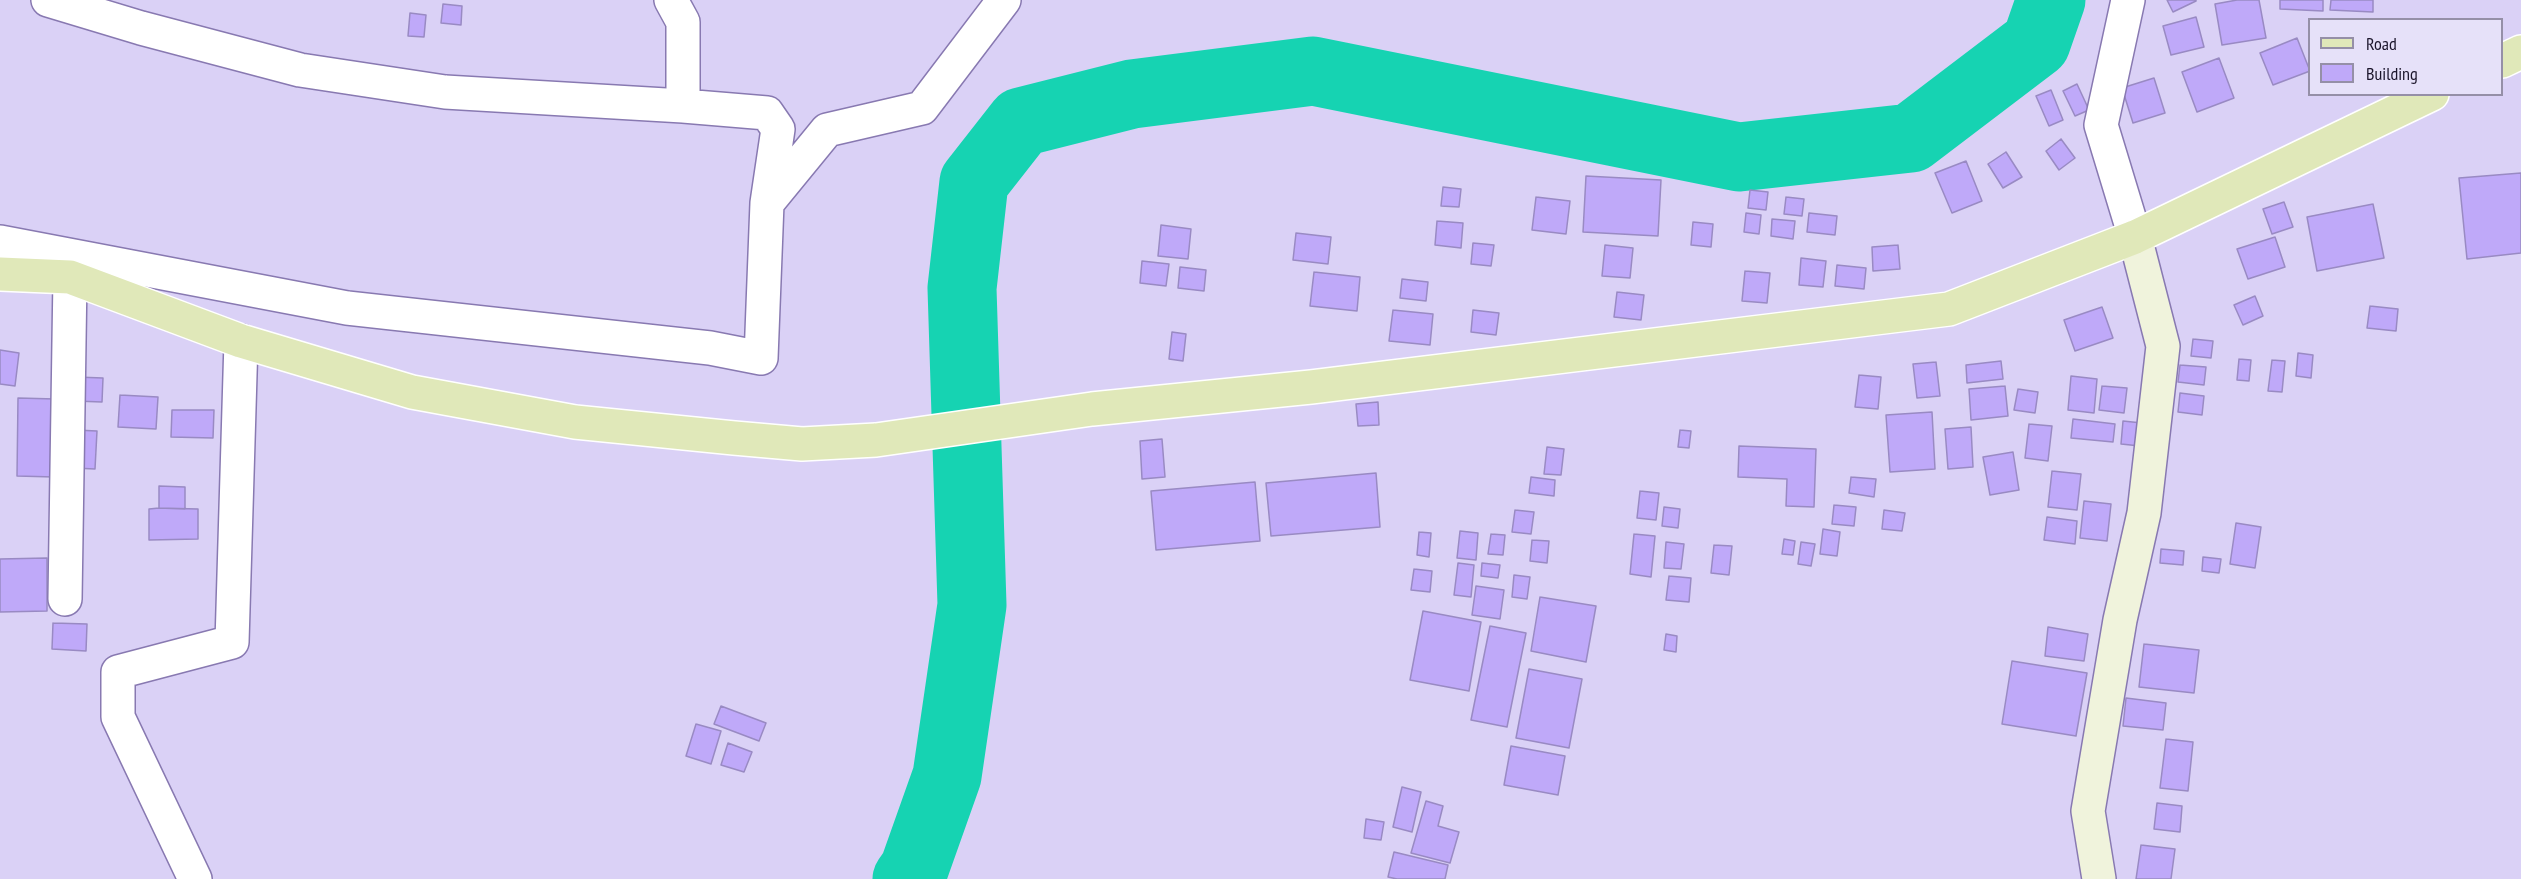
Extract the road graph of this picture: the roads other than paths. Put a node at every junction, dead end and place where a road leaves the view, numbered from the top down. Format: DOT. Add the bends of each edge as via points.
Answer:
graph roads {
  1 [pos="48,0"];
  2 [pos="671,0"];
  3 [pos="1004,0"];
  4 [pos="2128,0"];
  5 [pos="2521,52"];
  6 [pos="2503,61"];
  7 [pos="2428,96"];
  8 [pos="683,106"];
  9 [pos="767,203"];
  10 [pos="2135,237"];
  11 [pos="0,242"];
  12 [pos="0,274"];
  13 [pos="70,277"];
  14 [pos="241,340"];
  15 [pos="65,599"];
  16 [pos="195,879"];
  17 [pos="2099,879"];
  1 -- 8 [label="street" via="300,70 445,92"];
  2 -- 8 [label="street" via="683,22"];
  3 -- 9 [label="street" via="922,108 826,130"];
  4 -- 10 [label="street" via="2101,125"];
  5 -- 6 [label="main road"];
  7 -- 10 [label="main road"];
  8 -- 9 [label="street" via="767,113 778,129"];
  9 -- 11 [label="street" via="761,358 710,348 346,308"];
  10 -- 14 [label="main road" via="1949,309 1311,387 1092,409 876,440 802,444 574,422 412,392"];
  10 -- 17 [label="street" via="2163,346 2144,513 2120,620 2088,811"];
  12 -- 13 [label="main road"];
  13 -- 14 [label="main road"];
  13 -- 15 [label="street"];
  14 -- 16 [label="street" via="232,642 118,672 118,717"];
}
